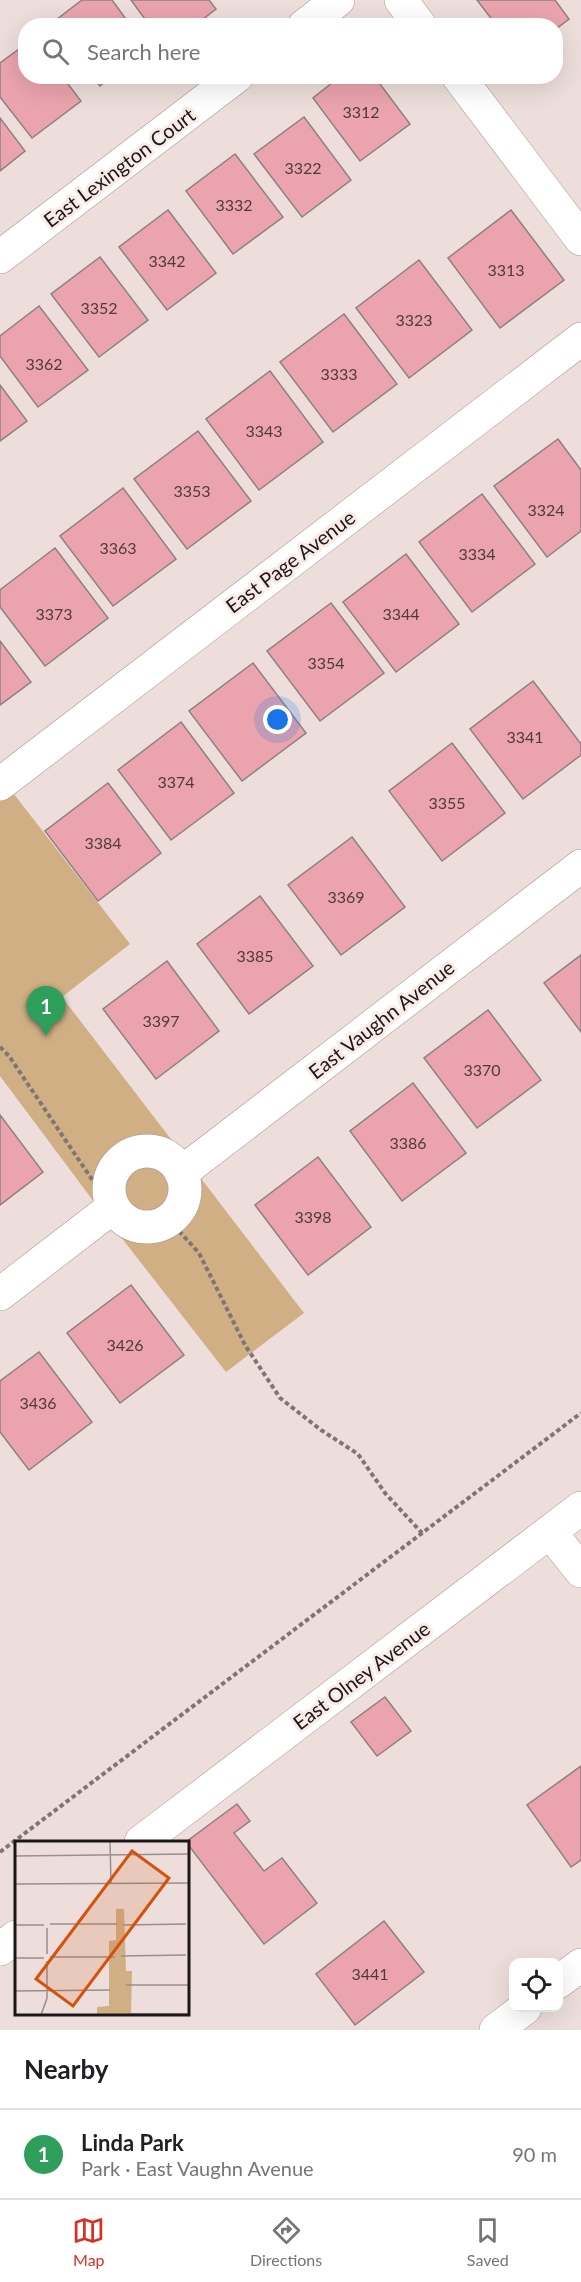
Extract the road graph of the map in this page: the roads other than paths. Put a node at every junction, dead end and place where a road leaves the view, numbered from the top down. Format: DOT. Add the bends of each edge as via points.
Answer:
graph roads {
  1 [pos="338,0"];
  2 [pos="401,0"];
  3 [pos="314,18"];
  4 [pos="414,18"];
  5 [pos="227,84"];
  6 [pos="464,84"];
  7 [pos="581,239"];
  8 [pos="0,257"];
  9 [pos="581,339"];
  10 [pos="0,784"];
  11 [pos="581,866"];
  12 [pos="181,1173"];
  13 [pos="110,1198"];
  14 [pos="0,1294"];
  15 [pos="581,1509"];
  16 [pos="550,1532"];
  17 [pos="581,1571"];
  18 [pos="142,1841"];
  19 [pos="15,1938"];
  20 [pos="0,1949"];
  21 [pos="581,1965"];
  22 [pos="563,1978"];
  23 [pos="519,2012"];
  24 [pos="496,2030"];
  1 -- 3 [label="street"];
  2 -- 4 [label="street"];
  5 -- 8 [label="street, East Lexington Court"];
  6 -- 7 [label="street"];
  9 -- 10 [label="street, East Page Avenue"];
  11 -- 12 [label="street, East Vaughn Avenue"];
  12 -- 13 [label="street" via="164,1155 136,1152 111,1174"];
  12 -- 13 [label="street" via="183,1199 177,1212 158,1226 139,1227 125,1221"];
  13 -- 14 [label="street"];
  15 -- 16 [label="street, East Olney Avenue"];
  16 -- 17 [label="street"];
  16 -- 18 [label="street, East Olney Avenue"];
  19 -- 20 [label="street"];
  21 -- 22 [label="street"];
  23 -- 24 [label="street"];
}
